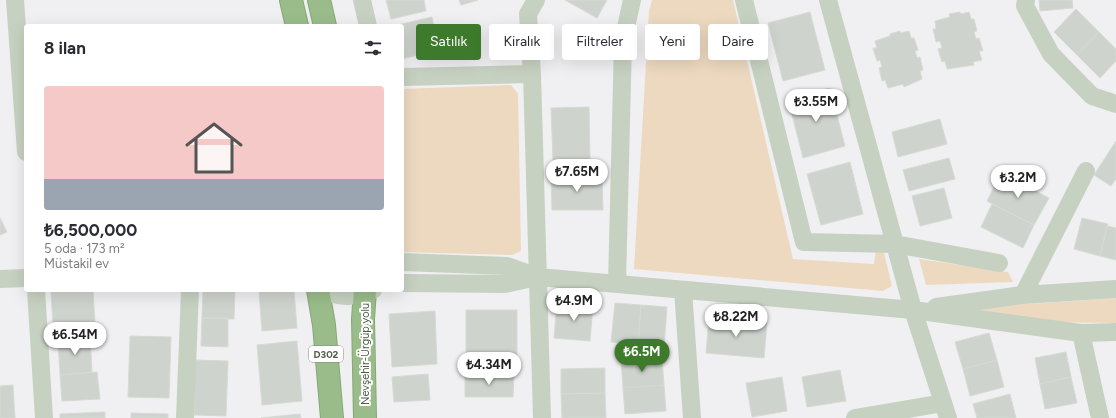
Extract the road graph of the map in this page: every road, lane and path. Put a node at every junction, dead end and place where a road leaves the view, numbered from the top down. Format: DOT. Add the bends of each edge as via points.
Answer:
graph roads {
  1 [pos="16,0"];
  2 [pos="291,0"];
  3 [pos="319,0"];
  4 [pos="362,0"];
  5 [pos="632,0"];
  6 [pos="744,0"];
  7 [pos="828,0"];
  8 [pos="1026,0"];
  9 [pos="529,5"];
  10 [pos="297,24"];
  11 [pos="325,24"];
  12 [pos="368,24"];
  13 [pos="532,74"];
  14 [pos="404,77"];
  15 [pos="1116,104"];
  16 [pos="24,117"];
  17 [pos="1086,171"];
  18 [pos="895,244"];
  19 [pos="404,262"];
  20 [pos="999,263"];
  21 [pos="538,277"];
  22 [pos="24,278"];
  23 [pos="0,279"];
  24 [pos="404,283"];
  25 [pos="617,284"];
  26 [pos="1116,289"];
  27 [pos="683,290"];
  28 [pos="36,292"];
  29 [pos="190,292"];
  30 [pos="318,292"];
  31 [pos="328,292"];
  32 [pos="363,292"];
  33 [pos="368,292"];
  34 [pos="1023,295"];
  35 [pos="913,310"];
  36 [pos="1116,332"];
  37 [pos="1081,333"];
  38 [pos="945,410"];
  39 [pos="332,416"];
  40 [pos="44,418"];
  41 [pos="185,418"];
  42 [pos="365,418"];
  43 [pos="542,418"];
  44 [pos="692,418"];
  45 [pos="855,418"];
  46 [pos="1100,418"];
  1 -- 16 [label="street"];
  2 -- 10 [label="highway"];
  3 -- 11 [label="highway"];
  4 -- 12 [label="street"];
  5 -- 25 [label="street" via="623,41"];
  6 -- 18 [label="street" via="804,242"];
  7 -- 18 [label="street"];
  8 -- 15 [label="street" via="1026,6 1051,54 1092,96"];
  9 -- 13 [label="street"];
  13 -- 14 [label="street"];
  13 -- 21 [label="street"];
  17 -- 34 [label="street"];
  18 -- 20 [label="street"];
  18 -- 35 [label="street"];
  19 -- 21 [label="street" via="507,266"];
  21 -- 24 [label="street" via="505,284"];
  21 -- 25 [label="street"];
  21 -- 43 [label="street"];
  22 -- 23 [label="street"];
  25 -- 27 [label="street"];
  26 -- 34 [label="street"];
  27 -- 35 [label="street"];
  27 -- 44 [label="street"];
  28 -- 40 [label="street"];
  29 -- 41 [label="street"];
  30 -- 39 [label="highway, D302" via="324,325"];
  31 -- 32 [label="street" via="345,296"];
  33 -- 42 [label="highway, Nevşehir-Ürgüp yolu" via="363,319"];
  34 -- 35 [label="street"];
  35 -- 37 [label="street"];
  35 -- 38 [label="street"];
  36 -- 37 [label="street"];
  37 -- 46 [label="street"];
  38 -- 45 [label="street"];
}
